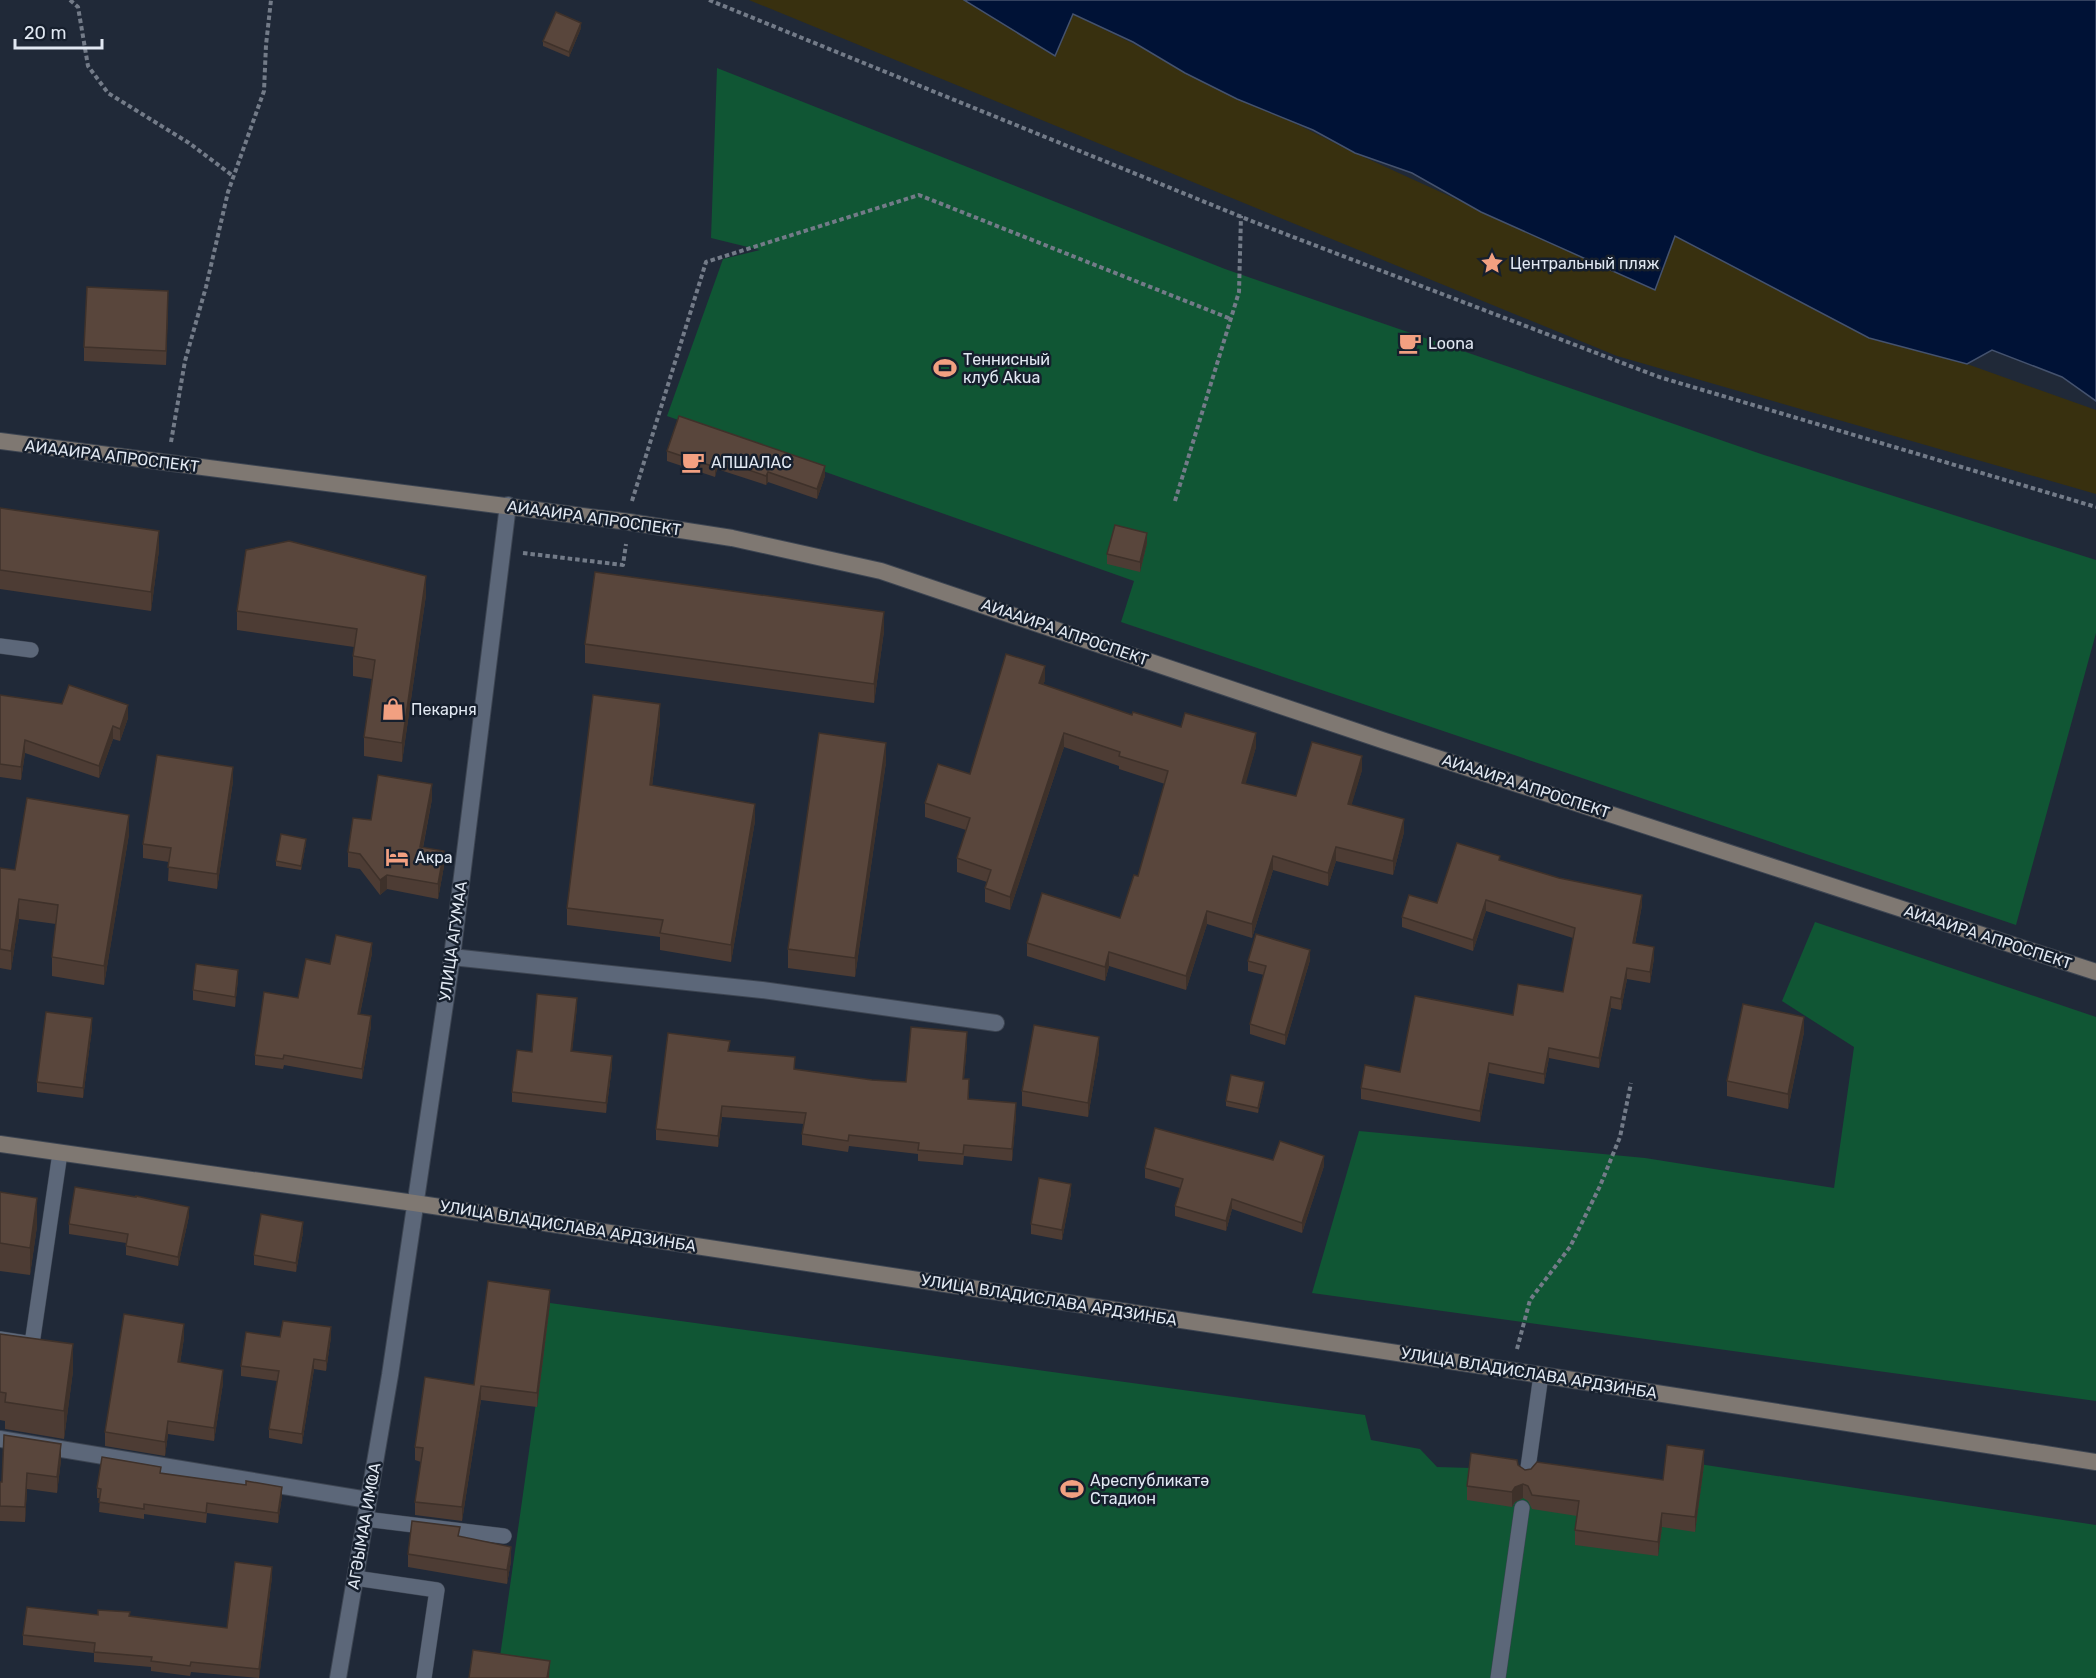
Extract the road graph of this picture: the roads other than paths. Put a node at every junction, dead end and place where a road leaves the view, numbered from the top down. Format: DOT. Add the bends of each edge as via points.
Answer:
graph roads {
  1 [pos="0,441"];
  2 [pos="508,505"];
  3 [pos="0,646"];
  4 [pos="31,650"];
  5 [pos="452,957"];
  6 [pos="2096,972"];
  7 [pos="996,1023"];
  8 [pos="0,1144"];
  9 [pos="60,1153"];
  10 [pos="414,1203"];
  11 [pos="0,1339"];
  12 [pos="390,1375"];
  13 [pos="1542,1375"];
  14 [pos="0,1439"];
  15 [pos="2096,1462"];
  16 [pos="1527,1476"];
  17 [pos="368,1500"];
  18 [pos="1522,1508"];
  19 [pos="365,1520"];
  20 [pos="504,1536"];
  21 [pos="355,1578"];
  22 [pos="338,1678"];
  23 [pos="424,1678"];
  24 [pos="1498,1678"];
  1 -- 2 [label="main road, АИААИРА АПРОСПЕКТ"];
  2 -- 5 [label="street, УЛИЦА АГУМАА"];
  2 -- 6 [label="main road, АИААИРА АПРОСПЕКТ" via="732,538 881,571"];
  3 -- 4 [label="lane"];
  5 -- 7 [label="street" via="762,990"];
  5 -- 10 [label="street, УЛИЦА АГУМАА"];
  8 -- 9 [label="main road, УЛИЦА ВЛАДИСЛАВА АРДЗИНБА"];
  9 -- 10 [label="main road, УЛИЦА ВЛАДИСЛАВА АРДЗИНБА"];
  9 -- 11 [label="lane" via="32,1344"];
  10 -- 12 [label="street, УЛИЦА АГУМАА"];
  10 -- 13 [label="main road, УЛИЦА ВЛАДИСЛАВА АРДЗИНБА"];
  12 -- 17 [label="street, АГӘЫМАА ИМҨА"];
  13 -- 15 [label="main road, УЛИЦА ВЛАДИСЛАВА АРДЗИНБА"];
  13 -- 16 [label="lane"];
  14 -- 17 [label="street"];
  17 -- 19 [label="street, АГӘЫМАА ИМҨА"];
  18 -- 24 [label="lane"];
  19 -- 20 [label="lane"];
  19 -- 21 [label="street, АГӘЫМАА ИМҨА"];
  21 -- 22 [label="street, АГӘЫМАА ИМҨА"];
  21 -- 23 [label="lane" via="437,1590"];
}
